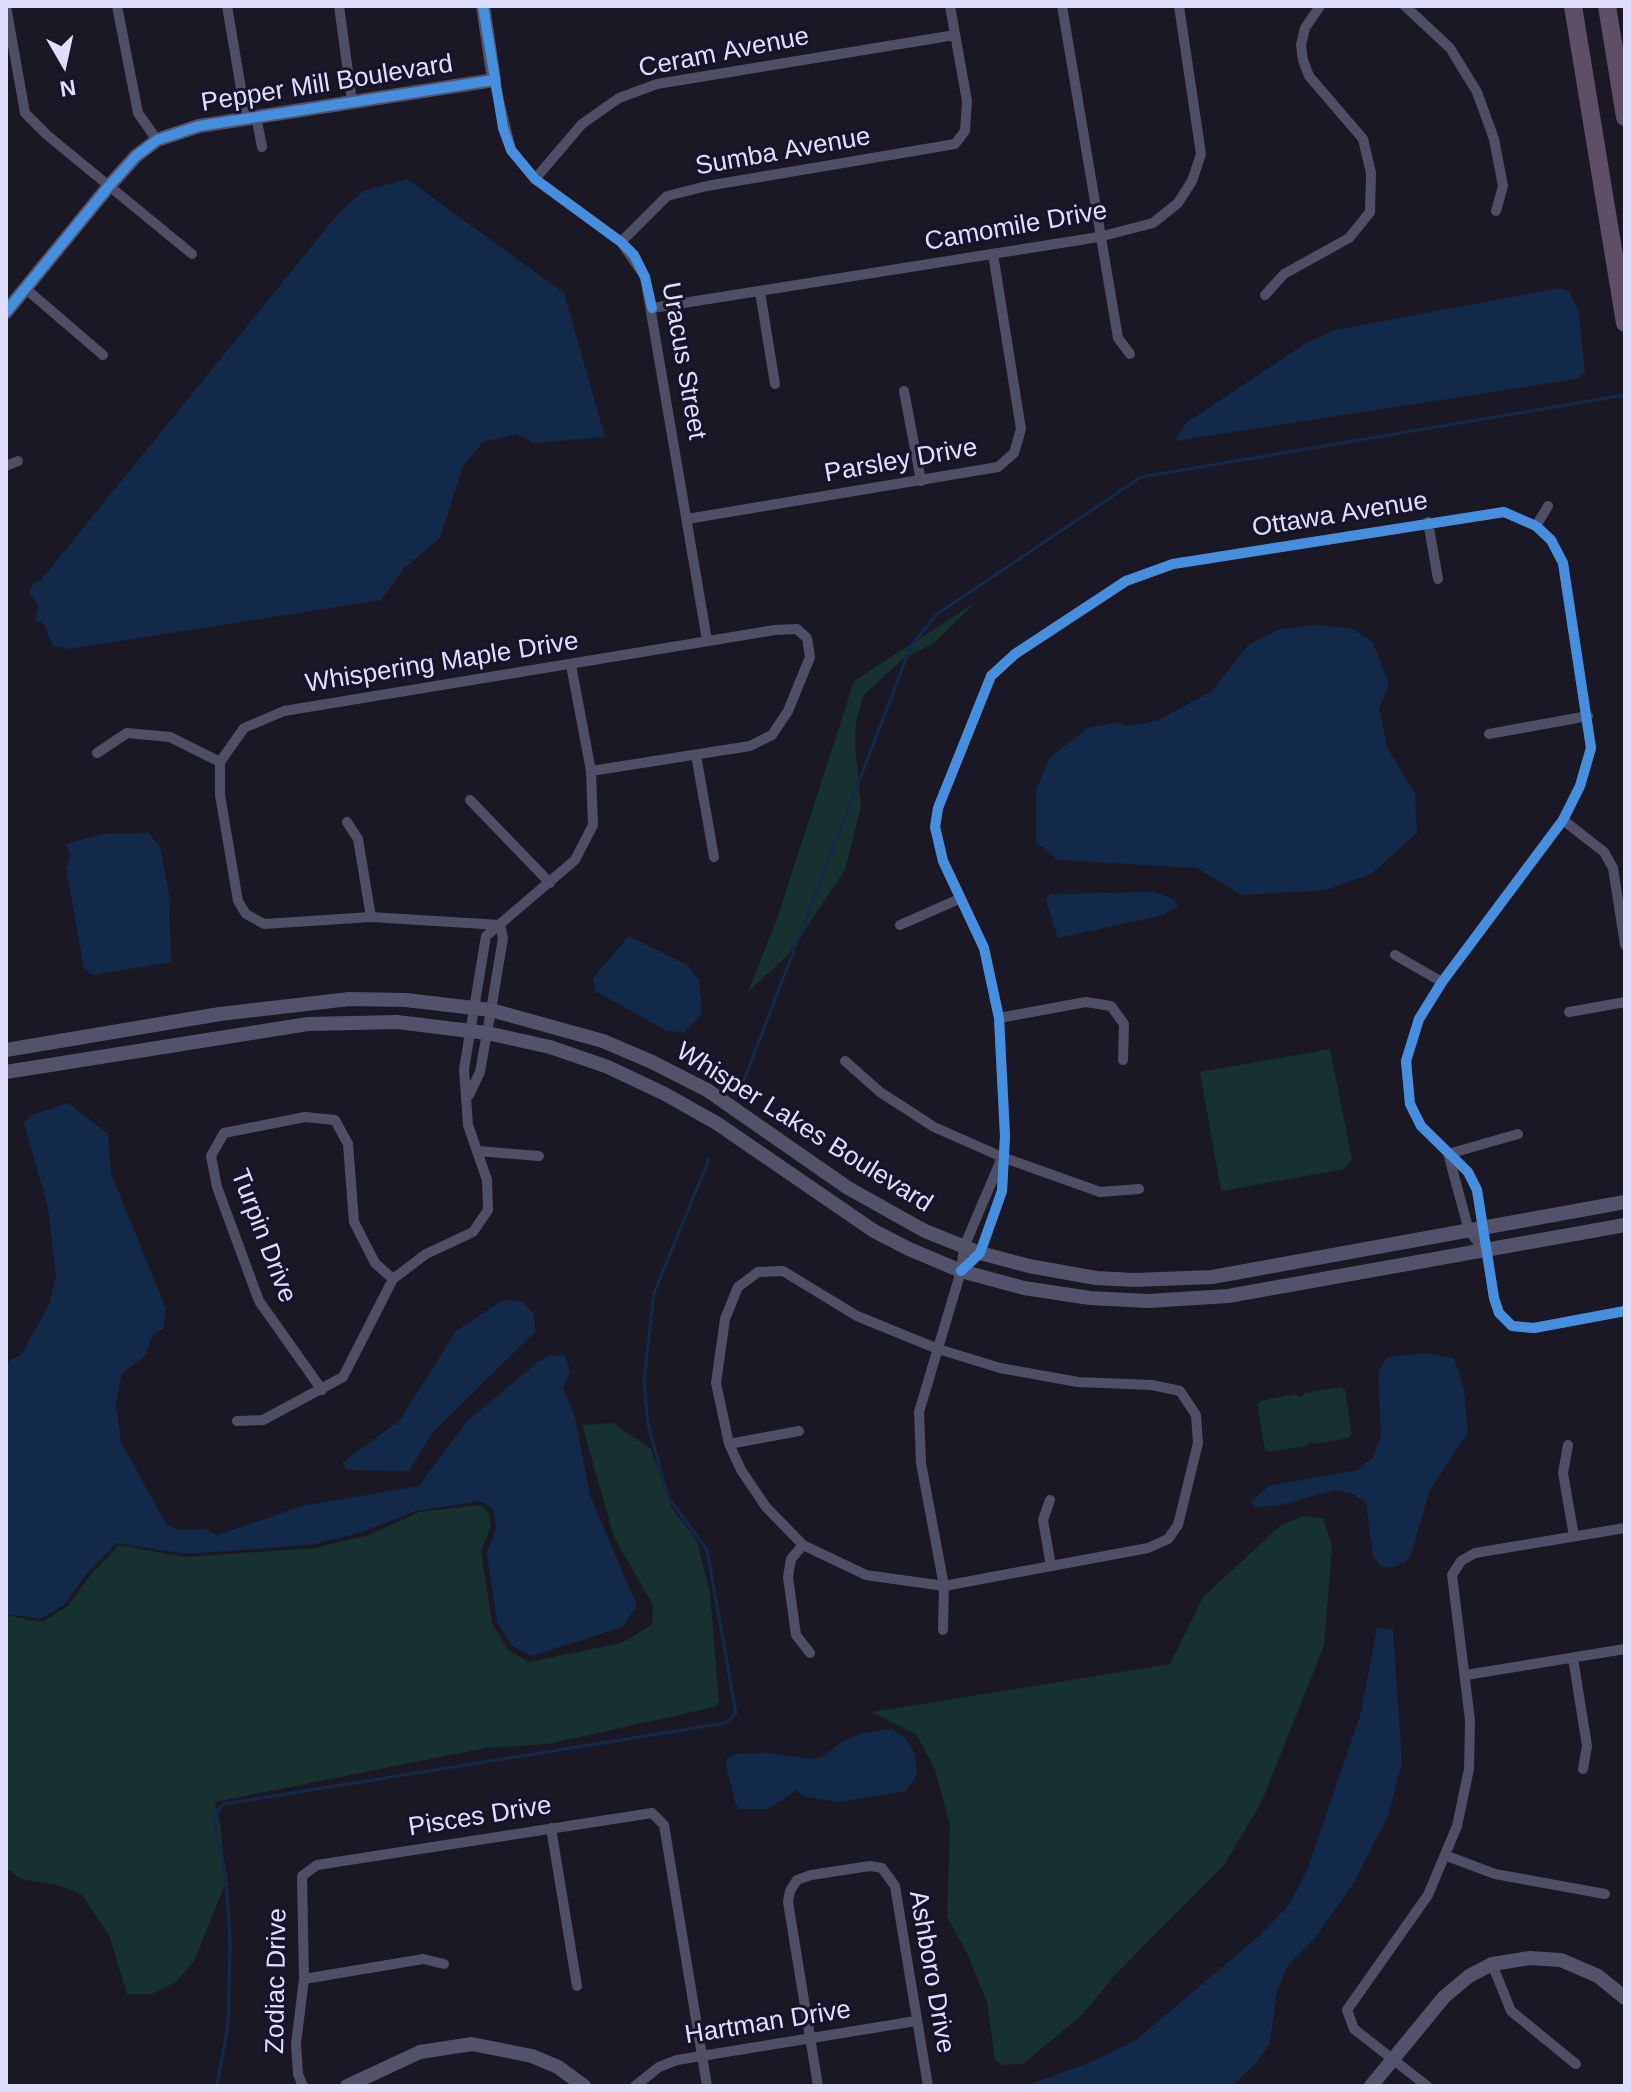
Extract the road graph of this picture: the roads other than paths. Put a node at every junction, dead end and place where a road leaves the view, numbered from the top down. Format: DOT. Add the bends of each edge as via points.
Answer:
graph roads {
  1 [pos="6,6"];
  2 [pos="117,6"];
  3 [pos="227,6"];
  4 [pos="339,6"];
  5 [pos="483,6"];
  6 [pos="950,6"];
  7 [pos="1062,6"];
  8 [pos="1179,6"];
  9 [pos="1320,6"];
  10 [pos="1405,6"];
  11 [pos="1573,6"];
  12 [pos="1607,6"];
  13 [pos="955,35"];
  14 [pos="494,80"];
  15 [pos="352,101"];
  16 [pos="251,117"];
  17 [pos="1625,117"];
  18 [pos="157,140"];
  19 [pos="262,147"];
  20 [pos="535,179"];
  21 [pos="109,186"];
  22 [pos="1496,211"];
  23 [pos="1099,237"];
  24 [pos="621,242"];
  25 [pos="192,254"];
  26 [pos="993,254"];
  27 [pos="26,289"];
  28 [pos="760,292"];
  29 [pos="1265,295"];
  30 [pos="652,308"];
  31 [pos="6,312"];
  32 [pos="1625,323"];
  33 [pos="1130,354"];
  34 [pos="103,355"];
  35 [pos="775,384"];
  36 [pos="904,391"];
  37 [pos="18,461"];
  38 [pos="6,466"];
  39 [pos="921,481"];
  40 [pos="1548,506"];
  41 [pos="687,519"];
  42 [pos="1428,522"];
  43 [pos="1536,526"];
  44 [pos="1438,579"];
  45 [pos="707,640"];
  46 [pos="571,665"];
  47 [pos="1588,716"];
  48 [pos="1489,734"];
  49 [pos="97,753"];
  50 [pos="696,755"];
  51 [pos="220,762"];
  52 [pos="591,771"];
  53 [pos="470,800"];
  54 [pos="1563,820"];
  55 [pos="347,822"];
  56 [pos="714,857"];
  57 [pos="550,883"];
  58 [pos="959,899"];
  59 [pos="371,917"];
  60 [pos="500,925"];
  61 [pos="900,925"];
  62 [pos="1625,945"];
  63 [pos="1395,955"];
  64 [pos="1442,982"];
  65 [pos="1625,1002"];
  66 [pos="474,1008"];
  67 [pos="491,1010"];
  68 [pos="1569,1012"];
  69 [pos="220,1014"];
  70 [pos="999,1018"];
  71 [pos="470,1029"];
  72 [pos="487,1033"];
  73 [pos="223,1036"];
  74 [pos="6,1050"];
  75 [pos="1123,1060"];
  76 [pos="845,1061"];
  77 [pos="6,1072"];
  78 [pos="469,1096"];
  79 [pos="1518,1134"];
  80 [pos="477,1151"];
  81 [pos="1448,1154"];
  82 [pos="539,1156"];
  83 [pos="1002,1157"];
  84 [pos="1139,1189"];
  85 [pos="1625,1202"];
  86 [pos="1625,1225"];
  87 [pos="1485,1227"];
  88 [pos="1469,1231"];
  89 [pos="964,1247"];
  90 [pos="1485,1251"];
  91 [pos="980,1253"];
  92 [pos="1293,1263"];
  93 [pos="961,1271"];
  94 [pos="393,1279"];
  95 [pos="1295,1285"];
  96 [pos="1625,1311"];
  97 [pos="938,1349"];
  98 [pos="322,1390"];
  99 [pos="237,1421"];
  100 [pos="799,1431"];
  101 [pos="729,1444"];
  102 [pos="1568,1445"];
  103 [pos="1050,1500"];
  104 [pos="1625,1528"];
  105 [pos="1574,1536"];
  106 [pos="803,1545"];
  107 [pos="1051,1566"];
  108 [pos="944,1586"];
  109 [pos="943,1630"];
  110 [pos="1625,1649"];
  111 [pos="810,1653"];
  112 [pos="1573,1658"];
  113 [pos="1466,1675"];
  114 [pos="1583,1769"];
  115 [pos="551,1828"];
  116 [pos="1447,1856"];
  117 [pos="302,1876"];
  118 [pos="1605,1894"];
  119 [pos="444,1964"];
  120 [pos="1492,1964"];
  121 [pos="304,1979"];
  122 [pos="577,1986"];
  123 [pos="1625,1998"];
  124 [pos="916,2021"];
  125 [pos="810,2038"];
  126 [pos="703,2056"];
  127 [pos="1393,2061"];
  128 [pos="1576,2064"];
  129 [pos="303,2086"];
  130 [pos="347,2086"];
  131 [pos="584,2086"];
  132 [pos="635,2086"];
  133 [pos="707,2086"];
  134 [pos="818,2086"];
  135 [pos="928,2086"];
  136 [pos="1371,2086"];
  137 [pos="1427,2086"];
  1 -- 21 [label="street" via="25,113"];
  2 -- 18 [label="street" via="138,113"];
  3 -- 16 [label="street"];
  4 -- 15 [label="street"];
  5 -- 14 [label="street, Uracus Street"];
  6 -- 13 [label="street"];
  7 -- 23 [label="street"];
  8 -- 23 [label="street, Camomile Drive" via="1201,154 1192,181 1178,203 1153,223"];
  9 -- 29 [label="street" via="1305,28 1303,60 1309,76 1363,139 1371,173 1370,212 1349,238 1284,274"];
  10 -- 22 [label="street" via="1450,48 1477,92 1503,186"];
  11 -- 32 [label="highway"];
  12 -- 17 [label="highway"];
  13 -- 20 [label="street, Ceram Avenue" via="657,84 619,98 582,124"];
  13 -- 24 [label="street, Sumba Avenue" via="967,101 965,131 955,144 667,196"];
  14 -- 15 [label="street, Pepper Mill Boulevard"];
  14 -- 20 [label="street, Uracus Street" via="511,150"];
  15 -- 16 [label="street, Pepper Mill Boulevard"];
  16 -- 18 [label="street, Pepper Mill Boulevard"];
  16 -- 19 [label="street"];
  18 -- 21 [label="street, Pepper Mill Boulevard"];
  20 -- 24 [label="street, Uracus Street"];
  21 -- 25 [label="street"];
  21 -- 27 [label="street, Pepper Mill Boulevard"];
  23 -- 26 [label="street, Camomile Drive"];
  23 -- 33 [label="street" via="1118,338"];
  24 -- 30 [label="street, Uracus Street" via="645,277"];
  26 -- 28 [label="street, Camomile Drive"];
  26 -- 39 [label="street, Parsley Drive" via="1021,429 1014,453 998,467"];
  27 -- 31 [label="street, Pepper Mill Boulevard"];
  27 -- 34 [label="street"];
  28 -- 30 [label="street, Camomile Drive"];
  28 -- 35 [label="street"];
  30 -- 41 [label="street, Uracus Street"];
  36 -- 39 [label="street"];
  37 -- 38 [label="street"];
  39 -- 41 [label="street, Parsley Drive"];
  40 -- 43 [label="street"];
  41 -- 45 [label="street, Uracus Street"];
  42 -- 43 [label="street, Ottawa Avenue" via="1504,512"];
  42 -- 44 [label="street"];
  42 -- 58 [label="street, Ottawa Avenue" via="1173,564 1126,581 1015,654 991,676 938,808 935,827"];
  43 -- 47 [label="street" via="1563,563"];
  45 -- 46 [label="street, Whispering Maple Drive"];
  45 -- 50 [label="street, Whispering Maple Drive" via="797,629 807,638 810,657 772,735 750,746"];
  46 -- 51 [label="street, Whispering Maple Drive" via="284,711 244,728"];
  46 -- 52 [label="street"];
  47 -- 48 [label="street"];
  47 -- 54 [label="street" via="1591,748"];
  49 -- 51 [label="street" via="127,733 170,737"];
  50 -- 52 [label="street, Whispering Maple Drive"];
  50 -- 56 [label="street"];
  51 -- 59 [label="street" via="220,795 238,901 246,914 264,924"];
  52 -- 57 [label="street" via="593,825 575,860"];
  53 -- 57 [label="street"];
  54 -- 62 [label="street" via="1604,852 1613,868"];
  54 -- 64 [label="street"];
  55 -- 59 [label="street" via="358,839"];
  57 -- 60 [label="street"];
  58 -- 61 [label="street"];
  58 -- 70 [label="street, Ottawa Avenue" via="984,948"];
  59 -- 60 [label="street"];
  60 -- 66 [label="street" via="486,936"];
  60 -- 67 [label="street" via="503,938"];
  63 -- 64 [label="street"];
  64 -- 81 [label="street" via="1419,1019 1406,1061 1410,1104 1421,1126"];
  65 -- 68 [label="street"];
  66 -- 67 [label="street, Whisper Lakes Boulevard"];
  66 -- 69 [label="street, Whisper Lakes Boulevard" via="349,999"];
  66 -- 71 [label="street"];
  67 -- 72 [label="street"];
  67 -- 89 [label="street, Whisper Lakes Boulevard" via="603,1041 652,1062 707,1090 888,1212"];
  69 -- 73 [label="street"];
  69 -- 74 [label="street, Whisper Lakes Boulevard"];
  70 -- 75 [label="street" via="1086,1002 1111,1006 1124,1024"];
  70 -- 83 [label="street, Ottawa Avenue"];
  71 -- 72 [label="street, Whisper Lakes Boulevard"];
  71 -- 73 [label="street, Whisper Lakes Boulevard" via="359,1021"];
  71 -- 78 [label="street" via="464,1069"];
  72 -- 78 [label="street"];
  72 -- 93 [label="street, Whisper Lakes Boulevard" via="550,1047 665,1094 874,1231"];
  73 -- 77 [label="street, Whisper Lakes Boulevard"];
  76 -- 83 [label="street" via="880,1092 934,1127"];
  78 -- 80 [label="street" via="468,1125"];
  79 -- 81 [label="street"];
  80 -- 82 [label="street"];
  80 -- 94 [label="street" via="487,1180 488,1210 473,1232 426,1254"];
  81 -- 87 [label="street" via="1468,1172"];
  81 -- 88 [label="street"];
  83 -- 84 [label="street" via="1100,1192"];
  83 -- 89 [label="street, Ottawa Avenue"];
  83 -- 91 [label="street, Ottawa Avenue" via="1002,1191"];
  85 -- 87 [label="street, Whisper Lakes Boulevard"];
  86 -- 90 [label="street, Whisper Lakes Boulevard"];
  87 -- 88 [label="street, Whisper Lakes Boulevard"];
  87 -- 90 [label="street"];
  88 -- 90 [label="street"];
  88 -- 92 [label="street, Whisper Lakes Boulevard"];
  89 -- 91 [label="street, Whisper Lakes Boulevard"];
  89 -- 93 [label="street, Ottawa Avenue"];
  90 -- 95 [label="street, Whisper Lakes Boulevard"];
  90 -- 96 [label="street" via="1499,1313 1512,1326 1534,1328"];
  91 -- 92 [label="street, Whisper Lakes Boulevard" via="1062,1273 1134,1280 1212,1277"];
  91 -- 93 [label="street, Ottawa Avenue"];
  92 -- 95 [label="street"];
  93 -- 95 [label="street, Whisper Lakes Boulevard" via="1024,1288 1133,1301 1188,1300"];
  93 -- 97 [label="street, Ottawa Avenue"];
  94 -- 98 [label="street" via="343,1377"];
  94 -- 98 [label="street, Turpin Drive" via="375,1263 354,1222 348,1144 335,1120 305,1117 224,1133 211,1156 217,1187 259,1301"];
  97 -- 101 [label="street" via="857,1316 783,1271 758,1272 738,1287 725,1319 716,1383"];
  97 -- 107 [label="street" via="1046,1377 1180,1391 1196,1415 1198,1443 1178,1525 1168,1539 1148,1548"];
  97 -- 108 [label="street, Ottawa Avenue" via="919,1412 921,1463"];
  98 -- 99 [label="street" via="263,1420"];
  100 -- 101 [label="street"];
  101 -- 106 [label="street" via="766,1507"];
  102 -- 105 [label="street" via="1563,1473"];
  103 -- 107 [label="street" via="1043,1520"];
  104 -- 105 [label="street"];
  105 -- 113 [label="street" via="1481,1551 1457,1565 1451,1586"];
  106 -- 108 [label="street" via="866,1575"];
  106 -- 111 [label="street" via="791,1559 788,1577 796,1635"];
  107 -- 108 [label="street"];
  108 -- 109 [label="street, Ottawa Avenue"];
  110 -- 112 [label="street"];
  112 -- 113 [label="street"];
  112 -- 114 [label="street" via="1587,1746"];
  113 -- 116 [label="street" via="1469,1769"];
  115 -- 117 [label="street, Pisces Drive" via="317,1865"];
  115 -- 122 [label="street"];
  115 -- 126 [label="street, Pisces Drive" via="633,1813 652,1813 664,1825"];
  116 -- 118 [label="street" via="1495,1874"];
  116 -- 127 [label="street" via="1428,1895 1347,2010 1354,2029"];
  117 -- 121 [label="street, Zodiac Drive"];
  119 -- 121 [label="street" via="423,1959"];
  120 -- 123 [label="street" via="1561,1960 1598,1976"];
  120 -- 127 [label="street" via="1444,1997"];
  120 -- 128 [label="street" via="1514,2015"];
  121 -- 129 [label="street, Zodiac Drive" via="296,2044"];
  124 -- 125 [label="street, Hartman Drive"];
  124 -- 125 [label="street, Ashboro Drive" via="891,1875 870,1866 837,1871 797,1880 788,1902"];
  124 -- 135 [label="street, Ashboro Drive"];
  125 -- 126 [label="street, Hartman Drive"];
  125 -- 134 [label="street"];
  126 -- 132 [label="street, Hartman Drive" via="664,2064"];
  126 -- 133 [label="street"];
  127 -- 136 [label="street"];
  127 -- 137 [label="street"];
  130 -- 131 [label="street" via="420,2052 472,2044 532,2056"];
}
